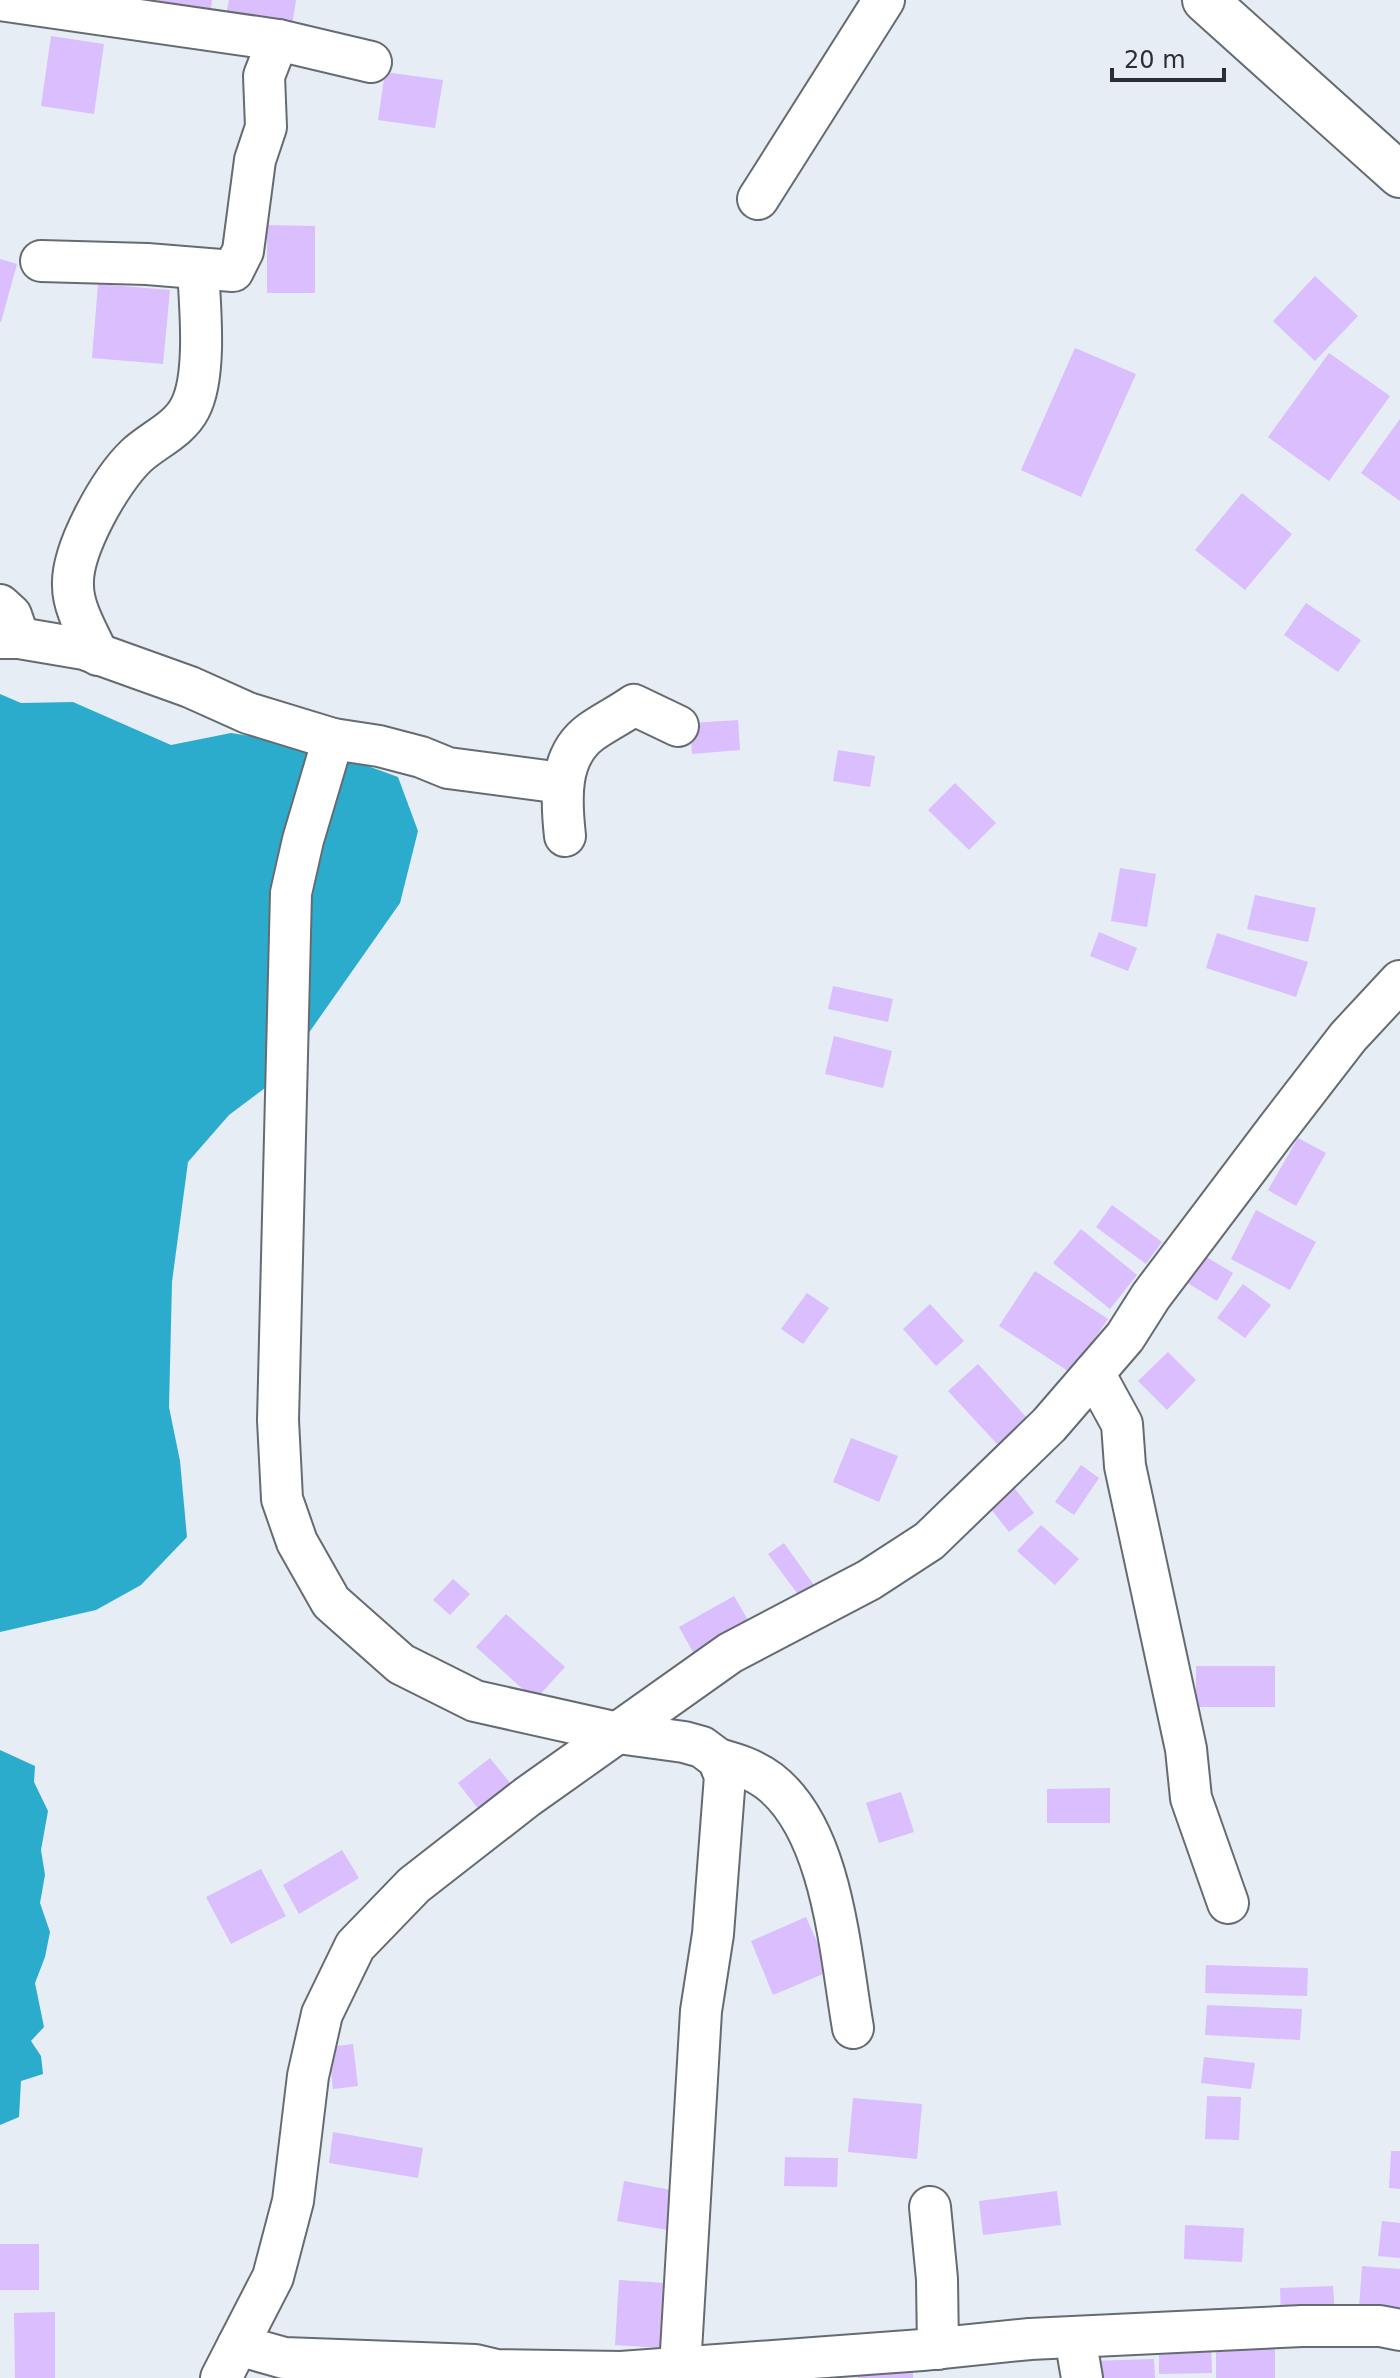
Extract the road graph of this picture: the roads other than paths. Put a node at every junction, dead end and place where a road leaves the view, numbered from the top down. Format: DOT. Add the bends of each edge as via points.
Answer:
graph roads {
  1 [pos="0,0"];
  2 [pos="884,0"];
  3 [pos="1205,0"];
  4 [pos="278,40"];
  5 [pos="371,62"];
  6 [pos="1400,175"];
  7 [pos="758,199"];
  8 [pos="41,261"];
  9 [pos="198,269"];
  10 [pos="6,627"];
  11 [pos="98,655"];
  12 [pos="678,726"];
  13 [pos="333,739"];
  14 [pos="562,783"];
  15 [pos="565,836"];
  16 [pos="1400,981"];
  17 [pos="1094,1373"];
  18 [pos="618,1733"];
  19 [pos="718,1759"];
  20 [pos="1228,1903"];
  21 [pos="853,2028"];
  22 [pos="930,2207"];
  23 [pos="1400,2330"];
  24 [pos="1075,2337"];
  25 [pos="938,2349"];
  26 [pos="230,2362"];
  27 [pos="680,2368"];
  28 [pos="1082,2378"];
  1 -- 4 [label="street"];
  2 -- 7 [label="street"];
  3 -- 6 [label="street"];
  4 -- 5 [label="street"];
  4 -- 9 [label="street" via="264,76 266,127 255,160 243,251 233,271"];
  8 -- 9 [label="street"];
  9 -- 11 [label="street" via="201,333 190,409 115,479 76,565 72,587"];
  10 -- 11 [label="street"];
  11 -- 13 [label="street" via="248,713"];
  12 -- 14 [label="street" via="634,705 573,749"];
  13 -- 14 [label="street" via="379,746 448,768"];
  13 -- 18 [label="street" via="291,893 279,1338 282,1499 297,1542 331,1602 401,1664 475,1701"];
  14 -- 15 [label="street"];
  16 -- 17 [label="street" via="1348,1037"];
  17 -- 18 [label="street" via="1049,1425 929,1541 869,1580 730,1653"];
  17 -- 20 [label="street" via="1122,1424 1125,1466 1186,1749 1191,1798"];
  18 -- 19 [label="street" via="684,1742"];
  18 -- 26 [label="street" via="414,1885 355,1946 322,2014 308,2076 293,2201 273,2277"];
  19 -- 21 [label="street" via="746,1767 770,1782 797,1811 826,1874"];
  19 -- 27 [label="street" via="725,1776 723,1823 701,2011"];
  22 -- 25 [label="street"];
  23 -- 24 [label="street" via="1302,2326"];
  24 -- 25 [label="street"];
  24 -- 28 [label="street"];
  25 -- 27 [label="street"];
  26 -- 27 [label="street" via="284,2358 621,2372"];
}
